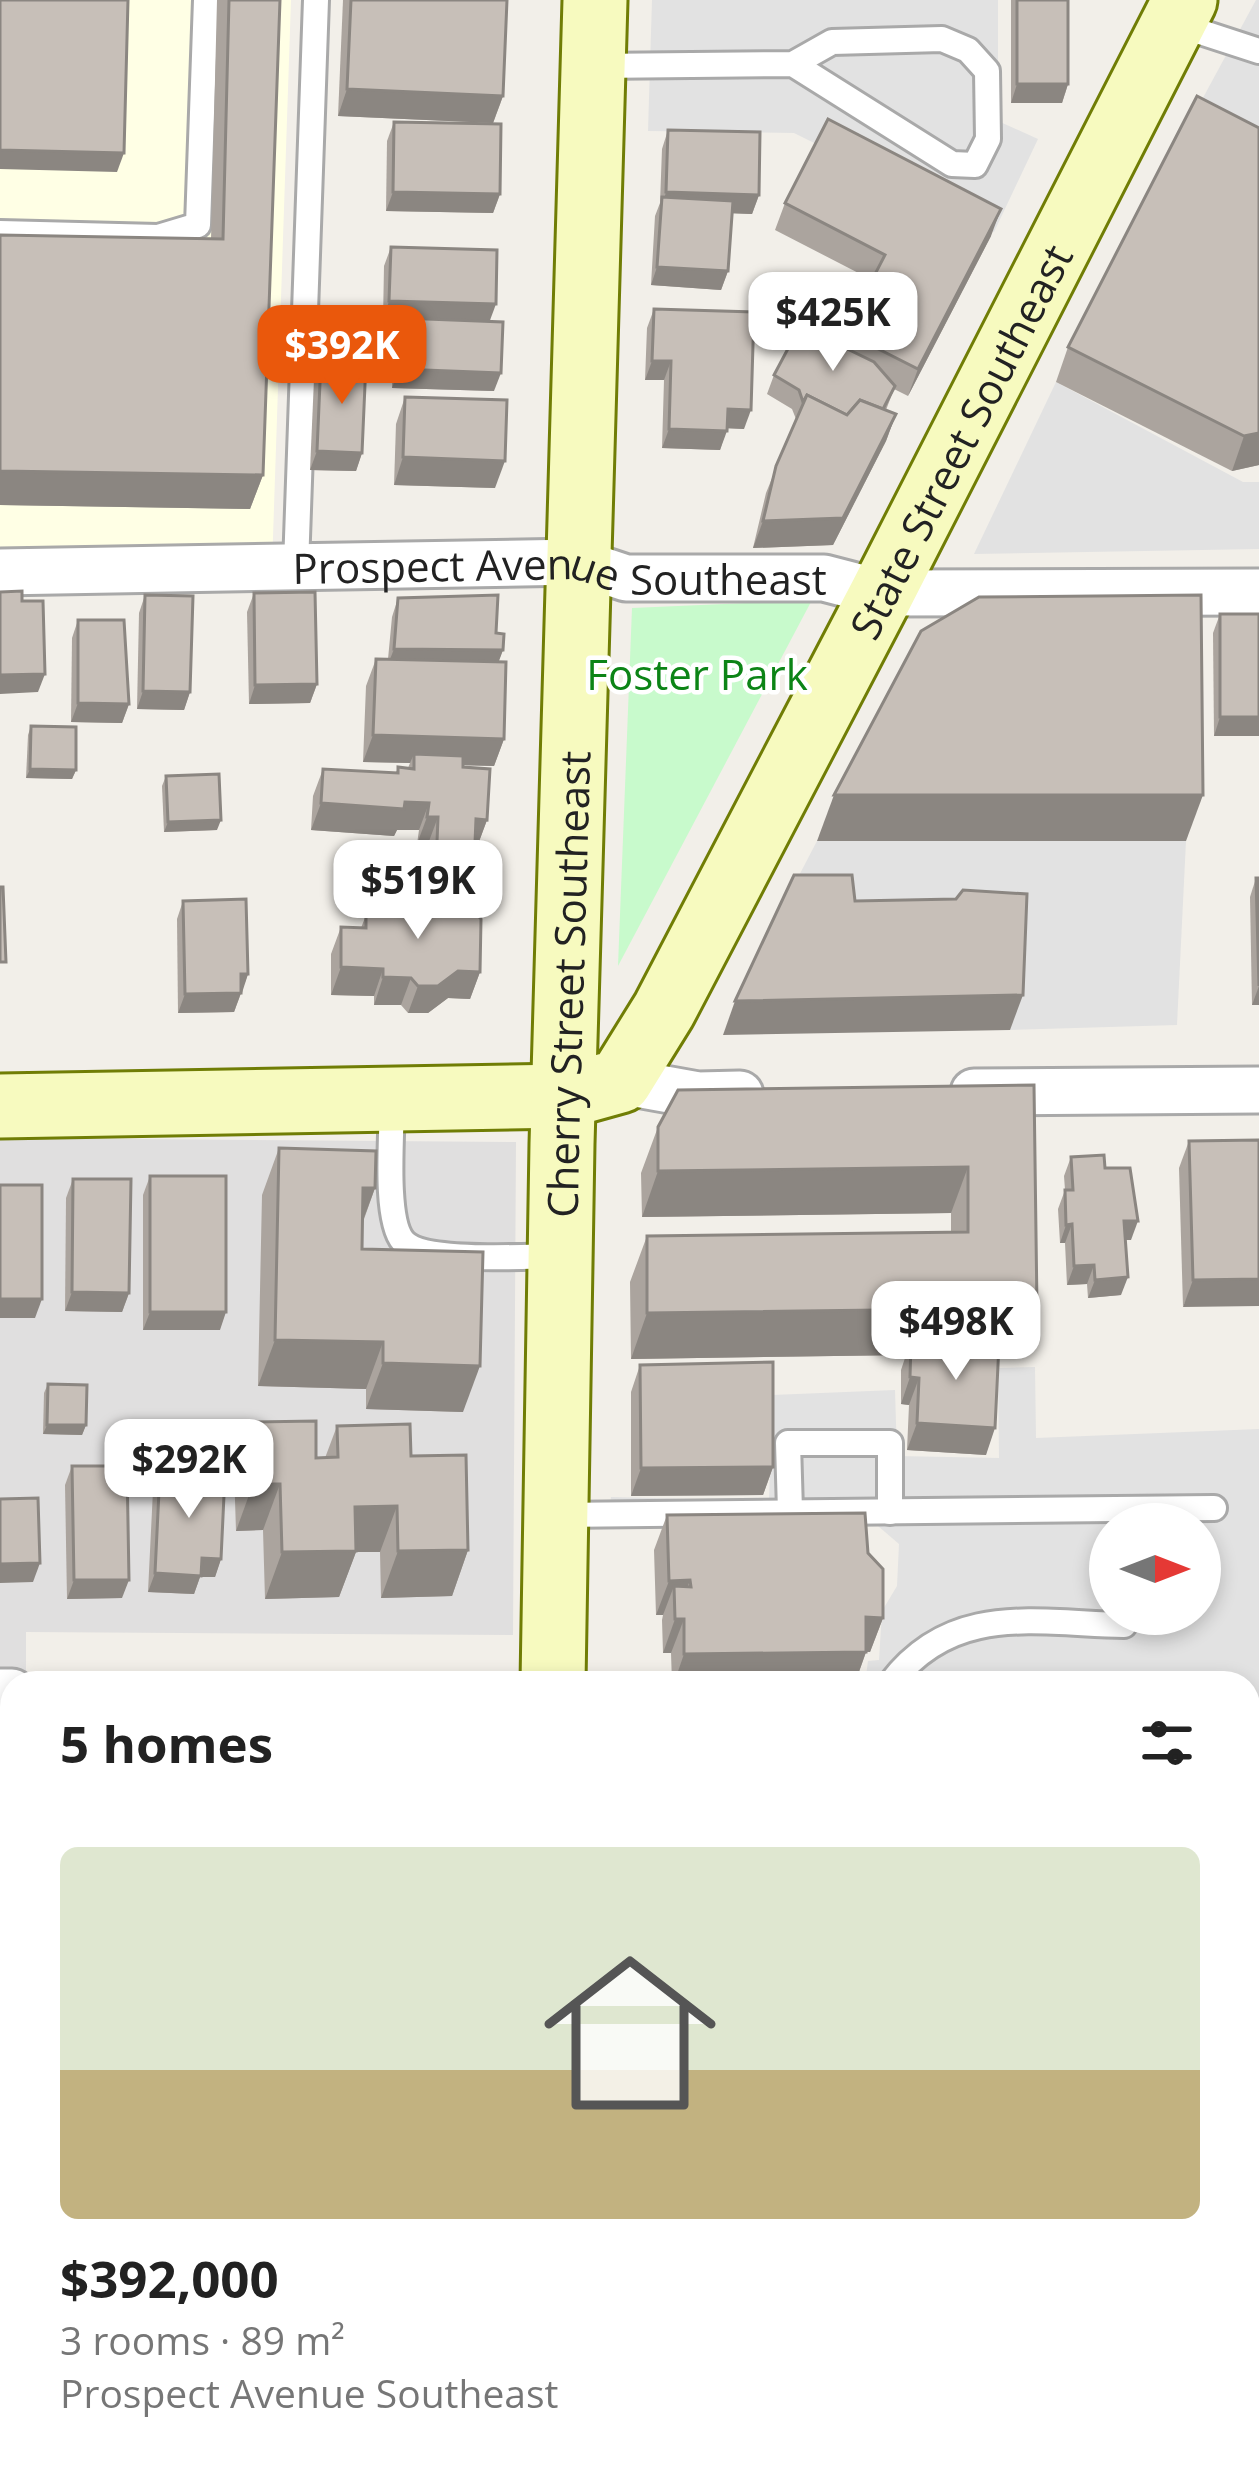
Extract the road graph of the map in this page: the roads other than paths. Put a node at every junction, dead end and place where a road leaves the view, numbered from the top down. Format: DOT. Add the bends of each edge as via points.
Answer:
graph roads {
  1 [pos="206,0"];
  2 [pos="316,0"];
  3 [pos="595,0"];
  4 [pos="1179,11"];
  5 [pos="1259,51"];
  6 [pos="793,64"];
  7 [pos="592,66"];
  8 [pos="0,233"];
  9 [pos="578,562"];
  10 [pos="296,566"];
  11 [pos="0,572"];
  12 [pos="1259,592"];
  13 [pos="883,593"];
  14 [pos="593,1089"];
  15 [pos="1259,1090"];
  16 [pos="936,1093"];
  17 [pos="793,1094"];
  18 [pos="392,1099"];
  19 [pos="0,1106"];
  20 [pos="560,1256"];
  21 [pos="1089,1510"];
  22 [pos="790,1511"];
  23 [pos="890,1512"];
  24 [pos="558,1516"];
  25 [pos="1089,1624"];
  26 [pos="553,1671"];
  27 [pos="900,1671"];
  1 -- 8 [label="lane" via="198,225 158,237"];
  2 -- 10 [label="lane"];
  3 -- 7 [label="street, Cherry Street Southeast"];
  4 -- 5 [label="lane"];
  4 -- 13 [label="street, State Street Southeast"];
  6 -- 6 [label="lane" via="952,164 975,165 988,139 987,71 968,50 942,39 832,42"];
  6 -- 7 [label="lane"];
  7 -- 9 [label="street, Cherry Street Southeast"];
  9 -- 10 [label="street, Prospect Avenue Southeast"];
  9 -- 13 [label="street, Prospect Avenue Southeast" via="626,578 824,578"];
  9 -- 14 [label="street, Cherry Street Southeast"];
  10 -- 11 [label="street, Prospect Avenue Southeast"];
  12 -- 13 [label="street, Prospect Avenue Southeast"];
  13 -- 14 [label="street, State Street Southeast" via="664,1010"];
  14 -- 17 [label="street"];
  14 -- 18 [label="street"];
  14 -- 20 [label="street, Cherry Street Southeast"];
  15 -- 16 [label="street"];
  18 -- 19 [label="street"];
  18 -- 20 [label="lane" via="394,1219 402,1240 422,1253"];
  20 -- 24 [label="street, Cherry Street Southeast"];
  21 -- 23 [label="lane"];
  22 -- 23 [label="lane"];
  22 -- 23 [label="lane" via="788,1443 890,1443"];
  22 -- 24 [label="lane"];
  24 -- 26 [label="street, Cherry Street Southeast"];
  25 -- 27 [label="lane" via="980,1622 916,1650"];
}
